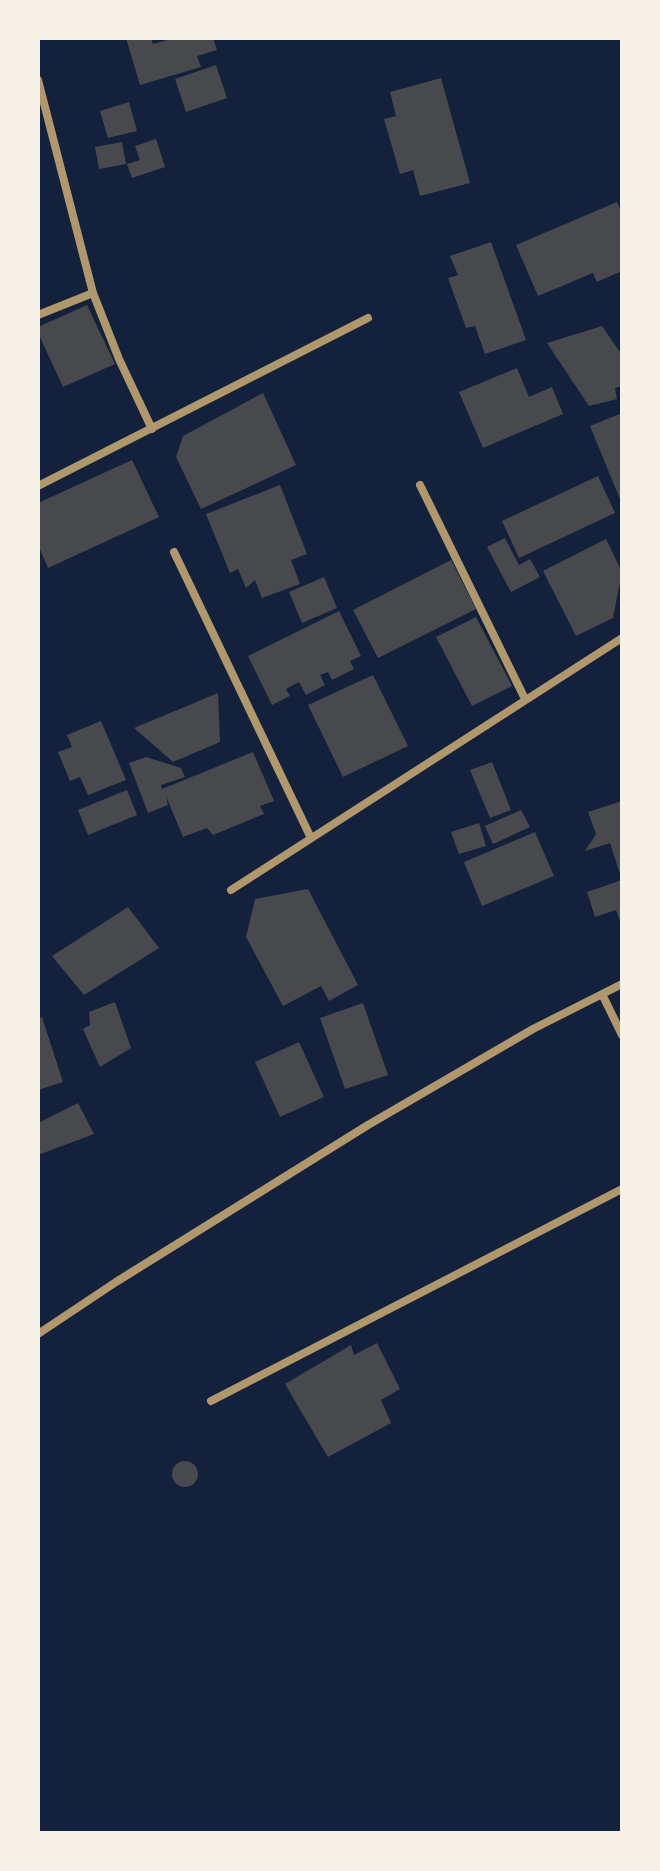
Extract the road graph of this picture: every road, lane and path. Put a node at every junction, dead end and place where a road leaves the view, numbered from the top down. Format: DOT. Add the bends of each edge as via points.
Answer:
graph roads {
  1 [pos="38,80"];
  2 [pos="93,293"];
  3 [pos="38,315"];
  4 [pos="368,318"];
  5 [pos="152,429"];
  6 [pos="420,485"];
  7 [pos="38,486"];
  8 [pos="174,552"];
  9 [pos="622,638"];
  10 [pos="525,699"];
  11 [pos="311,838"];
  12 [pos="231,890"];
  13 [pos="622,984"];
  14 [pos="602,994"];
  15 [pos="622,1035"];
  16 [pos="622,1189"];
  17 [pos="38,1334"];
  18 [pos="211,1401"];
  1 -- 2 [label="street"];
  2 -- 3 [label="street"];
  2 -- 5 [label="street"];
  4 -- 5 [label="street"];
  5 -- 7 [label="street"];
  6 -- 10 [label="street"];
  8 -- 11 [label="street"];
  9 -- 10 [label="street"];
  10 -- 11 [label="street"];
  11 -- 12 [label="street"];
  13 -- 14 [label="street"];
  14 -- 15 [label="street"];
  14 -- 17 [label="street" via="368,1125"];
  16 -- 18 [label="street"];
}
